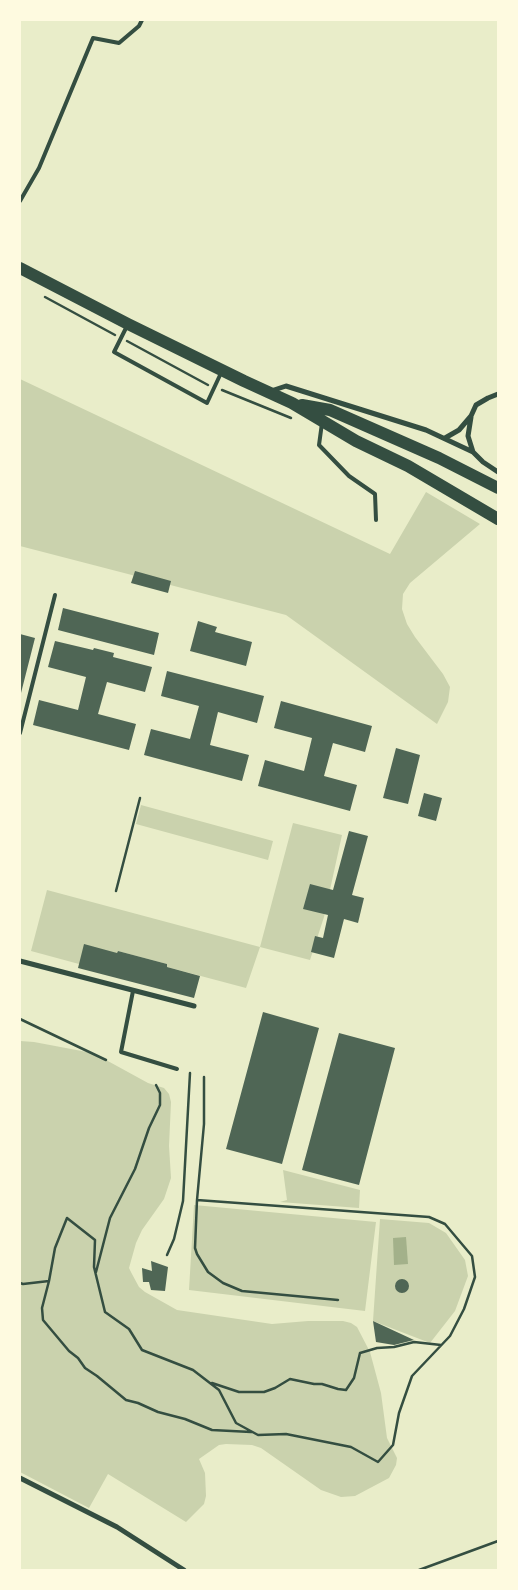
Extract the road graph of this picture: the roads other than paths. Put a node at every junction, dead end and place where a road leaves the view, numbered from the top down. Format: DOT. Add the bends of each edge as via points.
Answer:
graph roads {
  1 [pos="142,20"];
  2 [pos="20,201"];
  3 [pos="20,268"];
  4 [pos="128,324"];
  5 [pos="222,370"];
  6 [pos="268,392"];
  7 [pos="498,394"];
  8 [pos="292,403"];
  9 [pos="471,416"];
  10 [pos="323,421"];
  11 [pos="445,438"];
  12 [pos="473,452"];
  13 [pos="498,472"];
  14 [pos="498,488"];
  15 [pos="498,519"];
  16 [pos="376,520"];
  17 [pos="55,595"];
  18 [pos="20,733"];
  19 [pos="20,961"];
  20 [pos="133,990"];
  21 [pos="194,1006"];
  22 [pos="177,1069"];
  23 [pos="20,1478"];
  24 [pos="184,1570"];
  1 -- 2 [label="lane" via="119,43 93,38 39,168"];
  3 -- 4 [label="main road"];
  4 -- 5 [label="main road"];
  4 -- 5 [label="lane" via="114,352 206,402"];
  5 -- 6 [label="main road"];
  6 -- 8 [label="main road"];
  6 -- 11 [label="street" via="286,386"];
  7 -- 9 [label="street" via="476,405"];
  8 -- 10 [label="main road"];
  8 -- 14 [label="main road" via="330,410 440,458"];
  9 -- 11 [label="street" via="459,430"];
  9 -- 12 [label="street" via="468,436"];
  10 -- 15 [label="main road"];
  10 -- 16 [label="lane" via="319,445 349,476 375,494"];
  11 -- 12 [label="street"];
  12 -- 13 [label="street"];
  17 -- 18 [label="lane"];
  19 -- 20 [label="street"];
  20 -- 21 [label="street"];
  20 -- 22 [label="lane" via="121,1052"];
  23 -- 24 [label="street" via="117,1527"];
}
